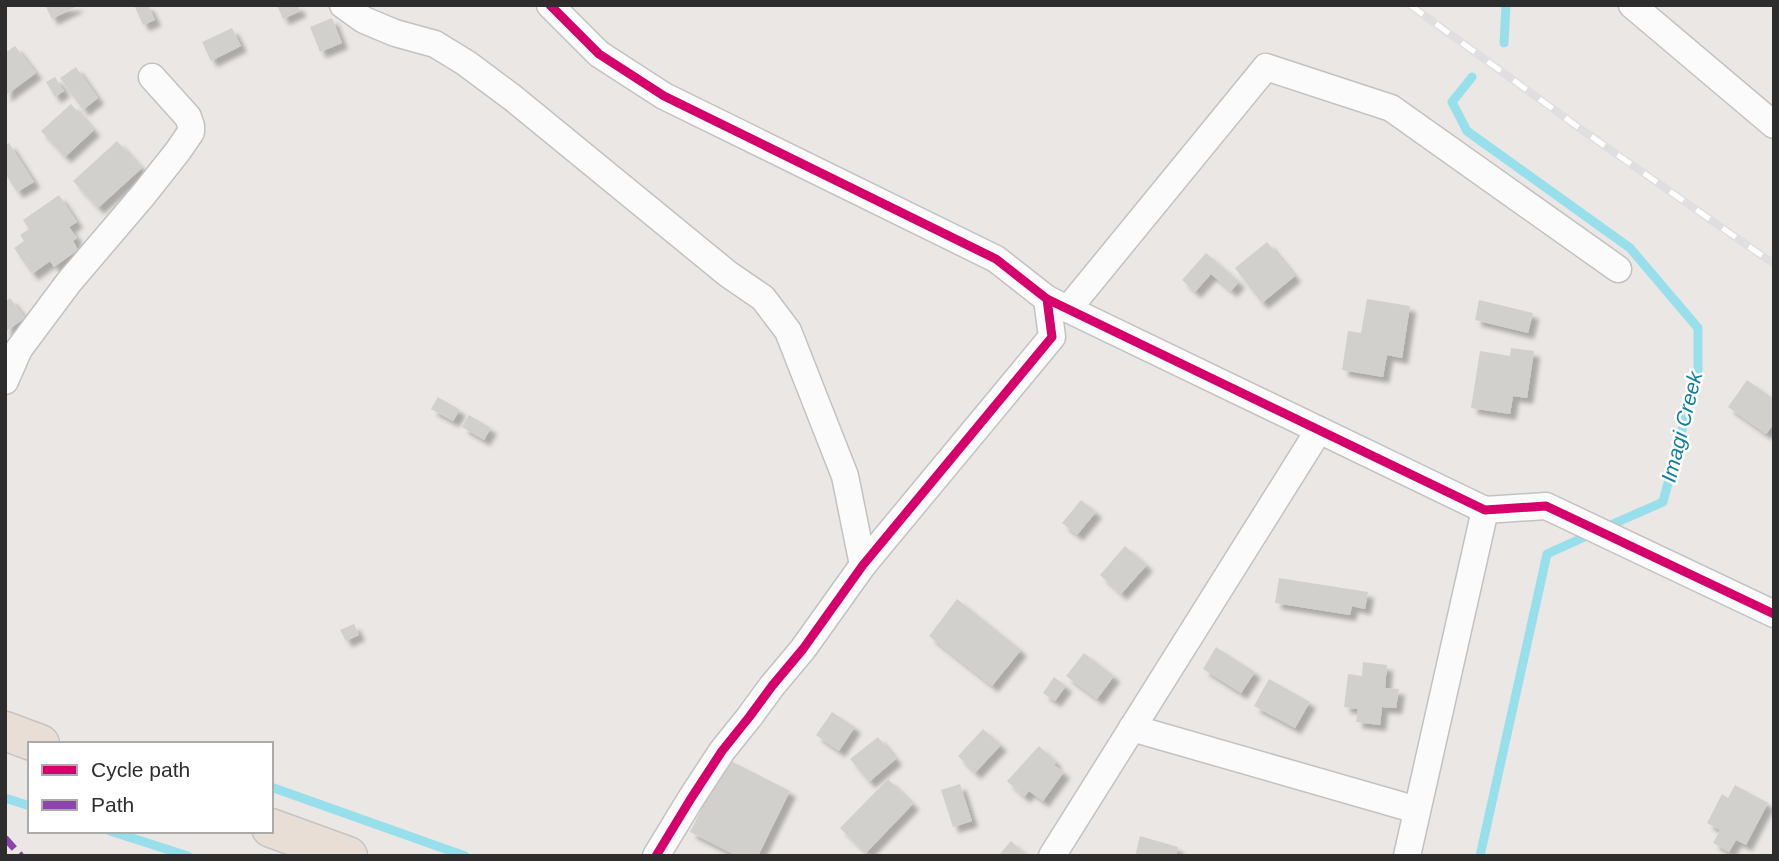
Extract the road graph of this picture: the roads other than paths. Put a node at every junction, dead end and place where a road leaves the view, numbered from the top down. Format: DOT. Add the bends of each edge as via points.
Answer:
graph roads {
  1 [pos="343,5"];
  2 [pos="550,5"];
  3 [pos="1632,5"];
  4 [pos="152,77"];
  5 [pos="1774,125"];
  6 [pos="1618,269"];
  7 [pos="1057,304"];
  8 [pos="5,380"];
  9 [pos="1319,430"];
  10 [pos="1485,510"];
  11 [pos="863,565"];
  12 [pos="1774,614"];
  13 [pos="1132,728"];
  14 [pos="5,731"];
  15 [pos="35,742"];
  16 [pos="1417,810"];
  17 [pos="273,829"];
  18 [pos="348,856"];
  19 [pos="656,856"];
  20 [pos="1052,856"];
  21 [pos="1407,856"];
  1 -- 11 [label="street" via="364,20 435,44 466,63 762,299 788,331 845,476"];
  2 -- 7 [label="street" via="599,54 664,96 996,260"];
  3 -- 5 [label="street"];
  4 -- 8 [label="street" via="188,117 191,132 69,282 19,349"];
  6 -- 7 [label="street" via="1391,108 1266,67"];
  7 -- 9 [label="street"];
  7 -- 11 [label="street" via="1052,337"];
  9 -- 10 [label="street"];
  9 -- 13 [label="street"];
  10 -- 12 [label="street" via="1546,506"];
  10 -- 16 [label="street"];
  11 -- 19 [label="street" via="722,751"];
  13 -- 16 [label="street"];
  13 -- 20 [label="street"];
  14 -- 15 [label="highway"];
  16 -- 21 [label="street"];
  17 -- 18 [label="highway"];
}
